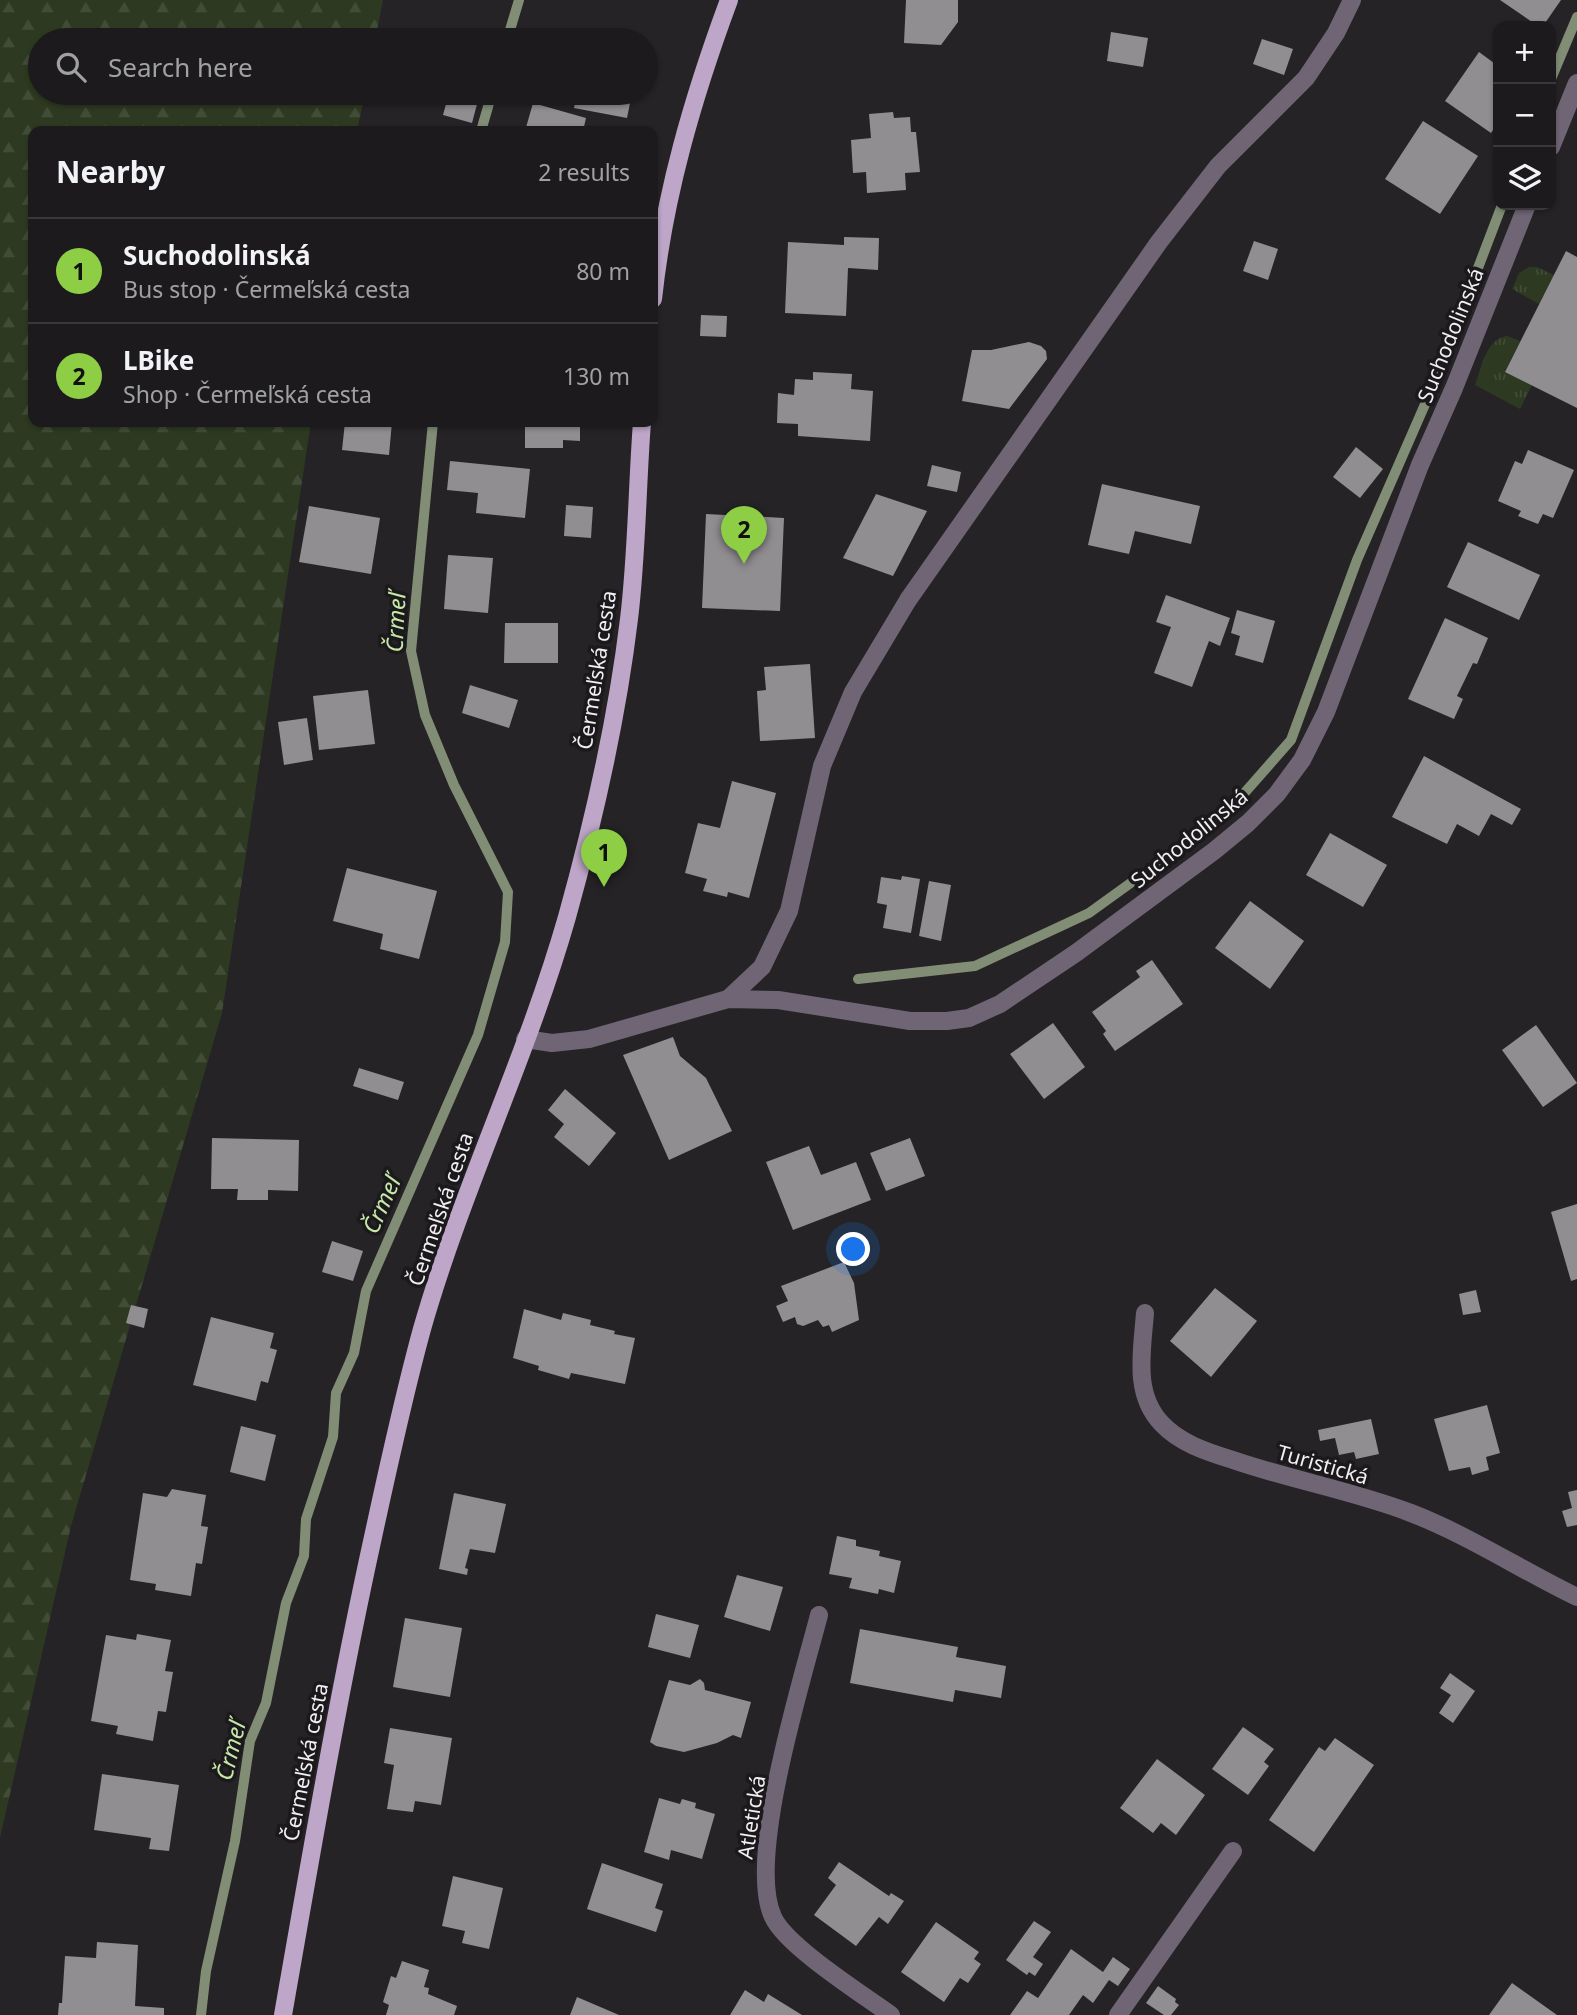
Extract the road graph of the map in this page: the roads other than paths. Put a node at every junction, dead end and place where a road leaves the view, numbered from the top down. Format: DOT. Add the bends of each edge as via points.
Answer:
graph roads {
  1 [pos="729,0"];
  2 [pos="1352,0"];
  3 [pos="1577,83"];
  4 [pos="1556,135"];
  5 [pos="1525,210"];
  6 [pos="658,256"];
  7 [pos="642,427"];
  8 [pos="728,999"];
  9 [pos="525,1039"];
  10 [pos="1145,1313"];
  11 [pos="1577,1597"];
  12 [pos="819,1615"];
  13 [pos="1234,1851"];
  14 [pos="282,2015"];
  15 [pos="891,2015"];
  16 [pos="1118,2015"];
  1 -- 6 [label="main road" via="688,121"];
  2 -- 8 [label="street" via="1306,78 1218,166 1159,242 908,600 853,692 822,766 789,911 762,967"];
  3 -- 4 [label="street"];
  5 -- 8 [label="street, Suchodolinská" via="1420,465 1326,712 1302,760 1248,823 1076,954 977,1015 910,1021 778,1000"];
  7 -- 9 [label="main road, Čermeľská cesta" via="630,616 620,684 567,918"];
  8 -- 9 [label="street, Suchodolinská" via="589,1039"];
  9 -- 14 [label="main road, Čermeľská cesta" via="423,1326 394,1438 351,1636"];
  10 -- 11 [label="street, Turistická" via="1144,1395 1163,1425 1178,1438 1251,1467 1407,1512 1455,1531"];
  12 -- 15 [label="street, Atletická" via="768,1830 764,1884 773,1918 785,1934"];
  13 -- 16 [label="street"];
}
